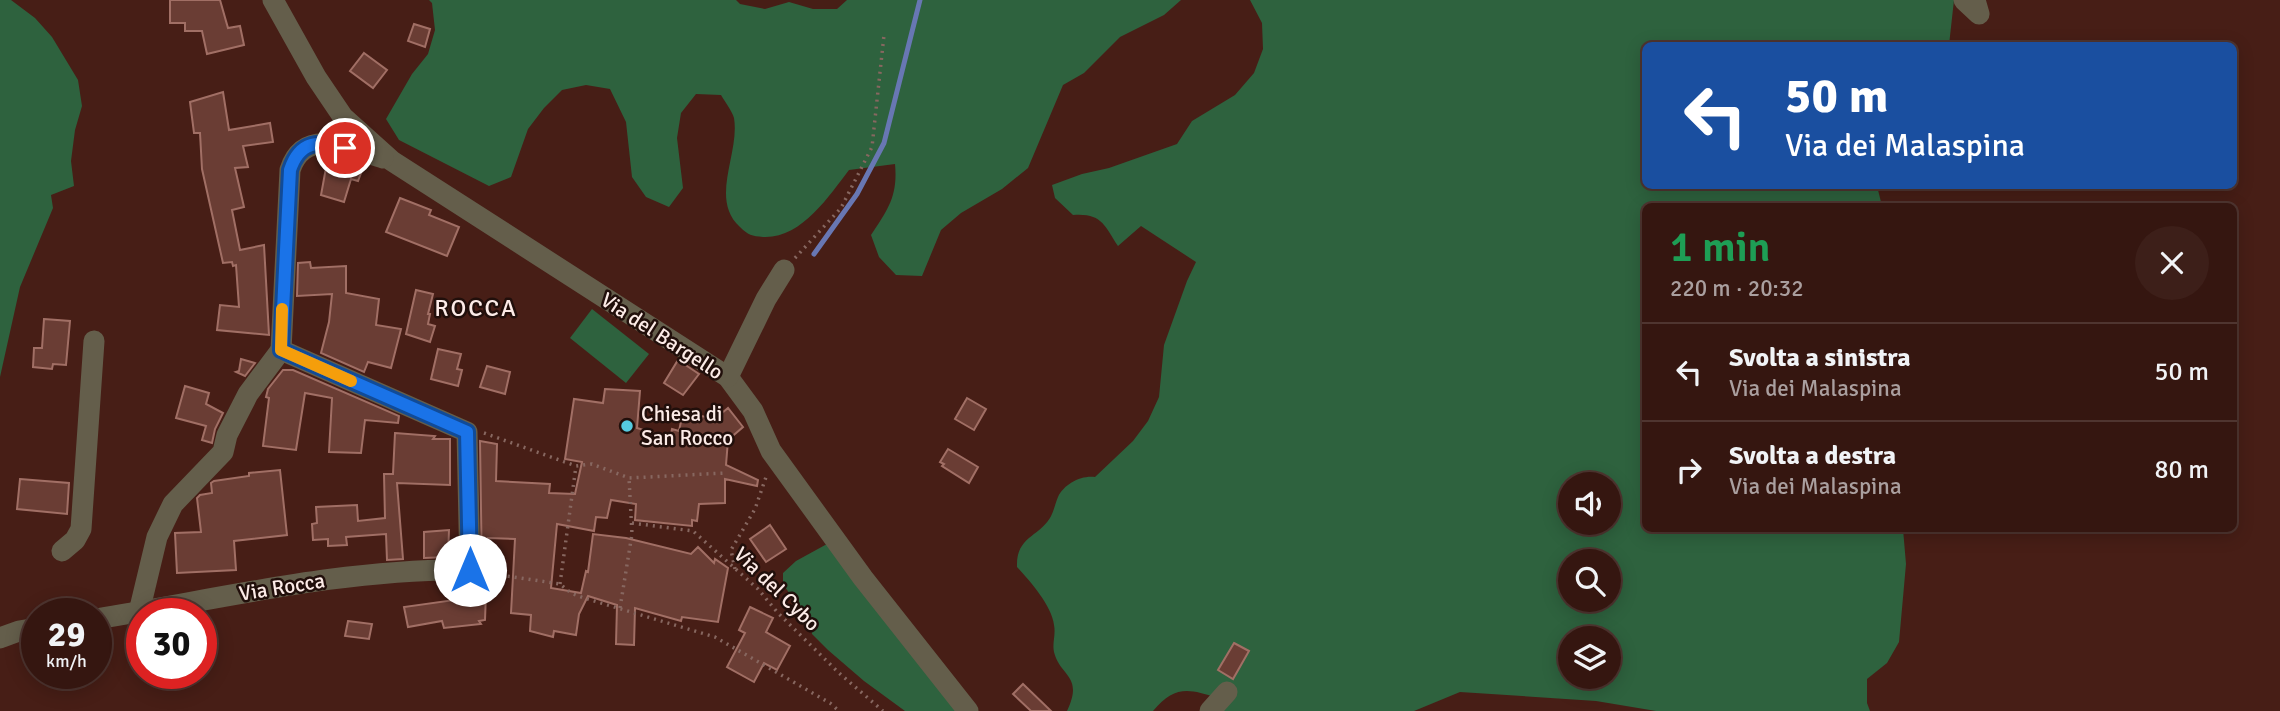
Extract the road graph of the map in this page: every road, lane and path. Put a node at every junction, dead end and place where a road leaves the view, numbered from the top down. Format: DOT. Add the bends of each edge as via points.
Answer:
graph roads {
  1 [pos="273,0"];
  2 [pos="1964,0"];
  3 [pos="1975,0"];
  4 [pos="884,35"];
  5 [pos="392,161"];
  6 [pos="784,270"];
  7 [pos="94,341"];
  8 [pos="281,350"];
  9 [pos="728,377"];
  10 [pos="467,432"];
  11 [pos="771,451"];
  12 [pos="576,466"];
  13 [pos="725,473"];
  14 [pos="629,478"];
  15 [pos="632,523"];
  16 [pos="62,551"];
  17 [pos="735,569"];
  18 [pos="470,570"];
  19 [pos="560,584"];
  20 [pos="142,598"];
  21 [pos="214,598"];
  22 [pos="620,608"];
  23 [pos="19,632"];
  24 [pos="0,648"];
  25 [pos="1227,692"];
  26 [pos="839,711"];
  27 [pos="883,711"];
  28 [pos="968,711"];
  29 [pos="1210,711"];
  1 -- 5 [label="street" via="343,117"];
  2 -- 3 [label="street" via="1979,15"];
  4 -- 6 [label="path" via="872,146 841,208"];
  5 -- 8 [label="street" via="313,143 293,160"];
  5 -- 9 [label="street, Via del Bargello"];
  6 -- 9 [label="street"];
  7 -- 16 [label="street" via="81,529"];
  8 -- 10 [label="street"];
  8 -- 20 [label="street" via="248,394 223,452 173,504 157,537"];
  9 -- 11 [label="street, Via del Bargello" via="754,411"];
  10 -- 12 [label="path" via="480,431"];
  10 -- 18 [label="street"];
  11 -- 17 [label="path" via="755,509 731,550"];
  11 -- 28 [label="street, Via del Bargello"];
  12 -- 14 [label="path" via="592,464"];
  12 -- 19 [label="path"];
  13 -- 14 [label="path"];
  14 -- 15 [label="path"];
  15 -- 17 [label="path, Via del Cybo" via="694,531"];
  15 -- 22 [label="path"];
  17 -- 27 [label="path, Via del Cybo" via="839,674"];
  18 -- 19 [label="path"];
  18 -- 21 [label="street, Via Rocca" via="429,569 290,584"];
  19 -- 22 [label="path" via="571,593"];
  22 -- 26 [label="path" via="715,638"];
  23 -- 24 [label="street"];
  25 -- 29 [label="street"];
}
